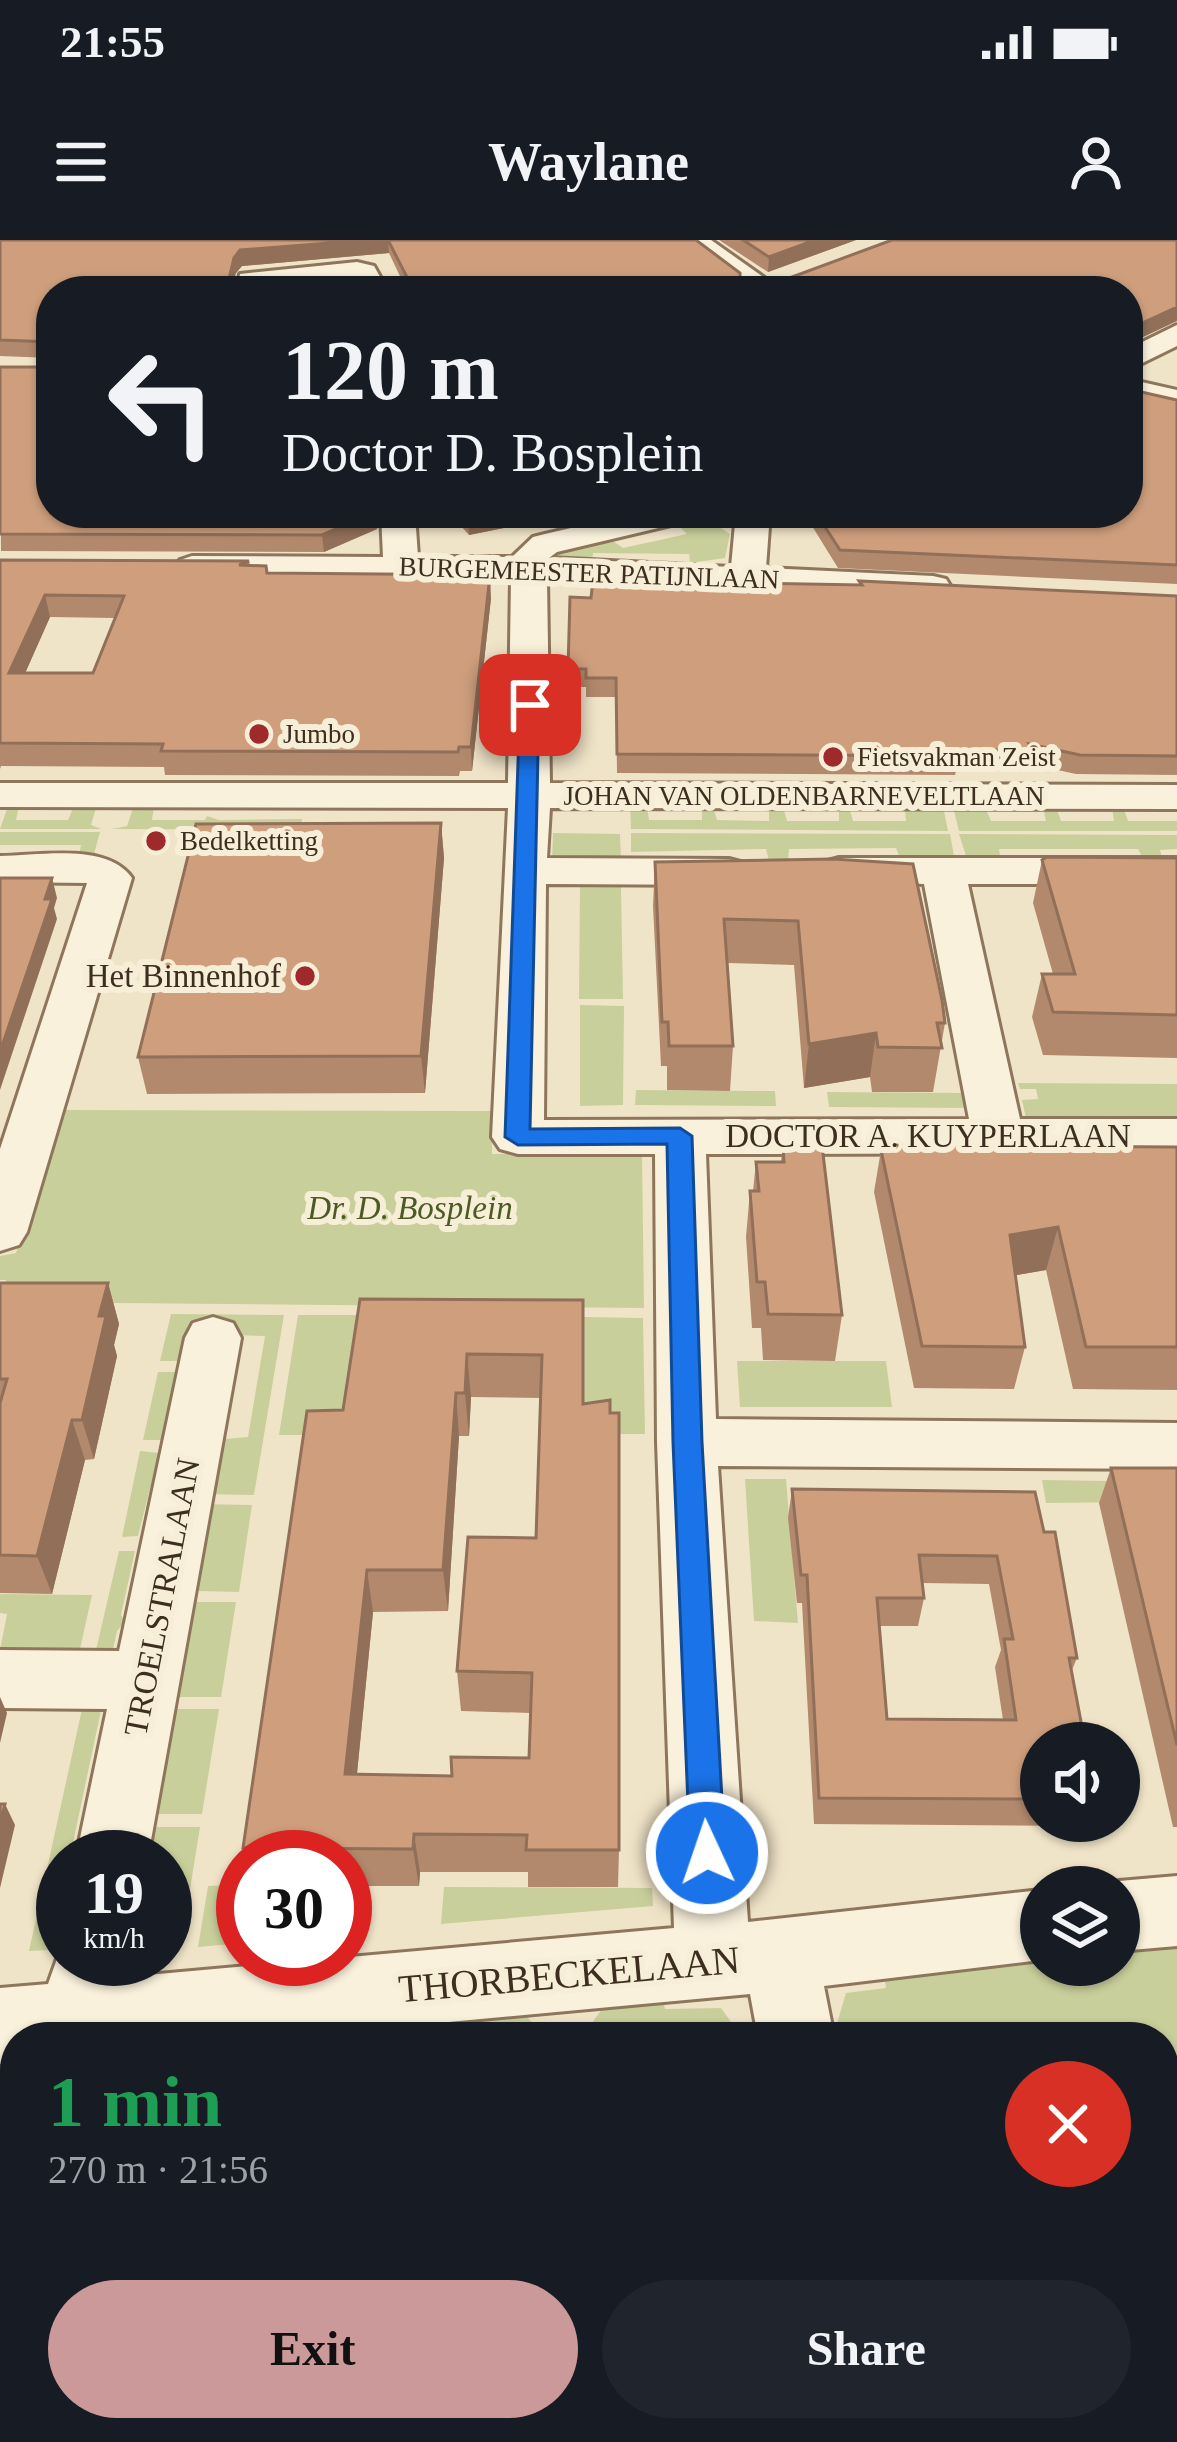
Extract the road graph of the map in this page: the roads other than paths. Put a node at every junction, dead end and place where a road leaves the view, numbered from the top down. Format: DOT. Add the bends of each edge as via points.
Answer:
graph roads {
  1 [pos="694,240"];
  2 [pos="275,276"];
  3 [pos="367,276"];
  4 [pos="750,276"];
  5 [pos="1177,334"];
  6 [pos="1143,353"];
  7 [pos="1143,391"];
  8 [pos="1177,399"];
  9 [pos="399,528"];
  10 [pos="614,528"];
  11 [pos="752,528"];
  12 [pos="401,566"];
  13 [pos="165,567"];
  14 [pos="532,568"];
  15 [pos="748,577"];
  16 [pos="962,588"];
  17 [pos="0,795"];
  18 [pos="528,796"];
  19 [pos="1177,797"];
  20 [pos="0,869"];
  21 [pos="943,871"];
  22 [pos="524,872"];
  23 [pos="1177,872"];
  24 [pos="680,1136"];
  25 [pos="998,1136"];
  26 [pos="1177,1136"];
  27 [pos="0,1232"];
  28 [pos="214,1338"];
  29 [pos="687,1442"];
  30 [pos="1177,1446"];
  31 [pos="0,1679"];
  32 [pos="146,1680"];
  33 [pos="117,1830"];
  34 [pos="1177,1911"];
  35 [pos="1140,1914"];
  36 [pos="1020,1927"];
  37 [pos="750,1957"];
  38 [pos="84,1989"];
  39 [pos="9,2022"];
  40 [pos="787,2022"];
  1 -- 4 [label="street"];
  2 -- 3 [label="street"];
  5 -- 6 [label="street"];
  7 -- 8 [label="street"];
  9 -- 12 [label="street"];
  10 -- 14 [label="street" via="544,544 529,557"];
  11 -- 15 [label="street"];
  12 -- 13 [label="street, BURGEMEESTER PATIJNLAAN"];
  12 -- 14 [label="street, BURGEMEESTER PATIJNLAAN"];
  14 -- 15 [label="street, BURGEMEESTER PATIJNLAAN"];
  14 -- 18 [label="street"];
  15 -- 16 [label="street, BURGEMEESTER PATIJNLAAN"];
  17 -- 18 [label="street, JOHAN VAN OLDENBARNEVELTLAAN"];
  18 -- 19 [label="street, JOHAN VAN OLDENBARNEVELTLAAN"];
  18 -- 22 [label="street"];
  20 -- 27 [label="street" via="95,869 110,878"];
  21 -- 22 [label="street"];
  21 -- 23 [label="street"];
  21 -- 25 [label="street"];
  22 -- 24 [label="street, DOCTOR A. KUYPERLAAN" via="518,1137"];
  24 -- 25 [label="street, DOCTOR A. KUYPERLAAN"];
  24 -- 29 [label="street"];
  25 -- 26 [label="street, DOCTOR A. KUYPERLAAN"];
  28 -- 32 [label="street, TROELSTRALAAN"];
  29 -- 30 [label="street"];
  29 -- 37 [label="street" via="712,1944"];
  31 -- 32 [label="street"];
  32 -- 33 [label="street, TROELSTRALAAN"];
  34 -- 35 [label="street"];
  36 -- 37 [label="street, THORBECKELAAN"];
  37 -- 38 [label="street, THORBECKELAAN"];
  37 -- 40 [label="street, THORBECKELAAN"];
  38 -- 39 [label="street, THORBECKELAAN"];
}
